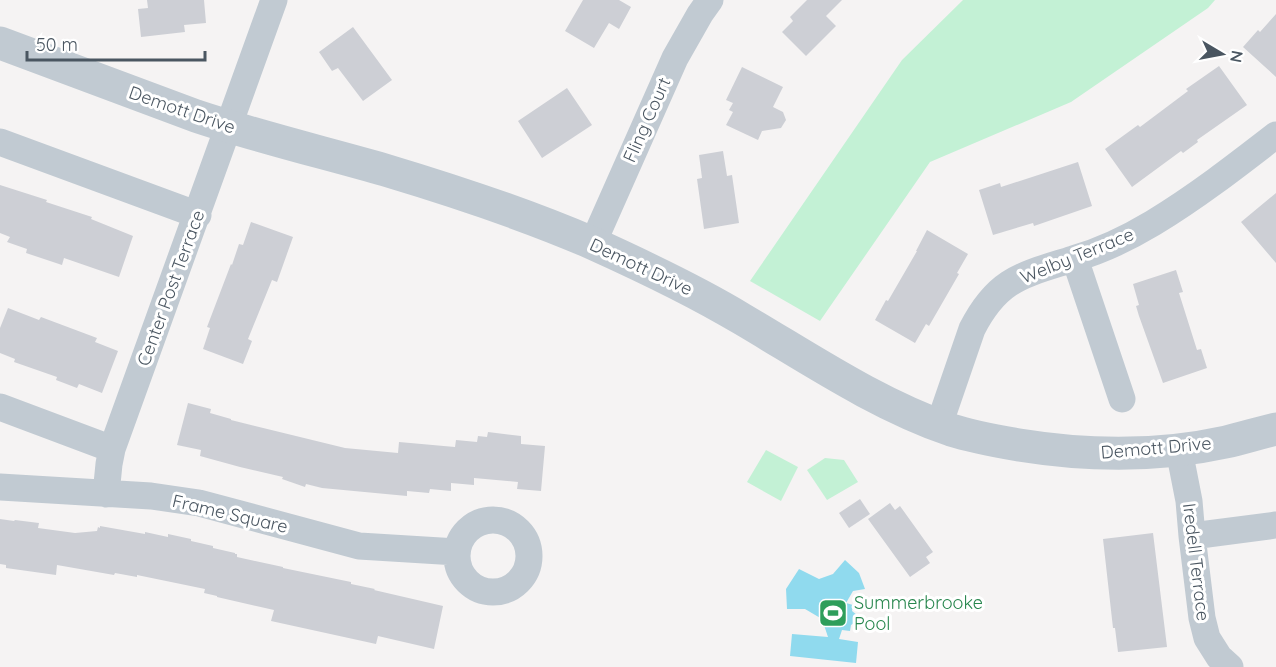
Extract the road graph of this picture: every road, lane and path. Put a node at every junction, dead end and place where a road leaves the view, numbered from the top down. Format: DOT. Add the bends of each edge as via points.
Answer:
graph roads {
  1 [pos="274,0"];
  2 [pos="710,0"];
  3 [pos="0,43"];
  4 [pos="229,127"];
  5 [pos="1276,135"];
  6 [pos="0,142"];
  7 [pos="198,215"];
  8 [pos="593,243"];
  9 [pos="1075,259"];
  10 [pos="1122,399"];
  11 [pos="0,407"];
  12 [pos="939,425"];
  13 [pos="1276,429"];
  14 [pos="112,449"];
  15 [pos="1179,450"];
  16 [pos="0,486"];
  17 [pos="106,494"];
  18 [pos="1276,525"];
  19 [pos="1192,536"];
  20 [pos="458,552"];
  21 [pos="1230,667"];
  1 -- 4 [label="street, Center Post Terrace"];
  2 -- 8 [label="street, Fling Court" via="675,58"];
  3 -- 4 [label="street, Demott Drive"];
  4 -- 7 [label="street, Center Post Terrace"];
  4 -- 8 [label="street, Demott Drive" via="458,193"];
  5 -- 9 [label="street, Welby Terrace" via="1152,224"];
  6 -- 7 [label="street"];
  7 -- 14 [label="street, Center Post Terrace"];
  8 -- 12 [label="street, Demott Drive" via="704,297 875,396"];
  9 -- 10 [label="street"];
  9 -- 12 [label="street, Welby Terrace" via="1021,276 988,302 972,329"];
  11 -- 14 [label="street"];
  12 -- 15 [label="street, Demott Drive" via="996,441 1079,453"];
  13 -- 15 [label="street, Demott Drive"];
  14 -- 17 [label="street, Center Post Terrace"];
  15 -- 19 [label="street, Iredell Terrace"];
  16 -- 17 [label="street, Frame Square"];
  17 -- 20 [label="street, Frame Square" via="199,503 359,546"];
  18 -- 19 [label="street"];
  19 -- 21 [label="street, Iredell Terrace" via="1207,638"];
}
